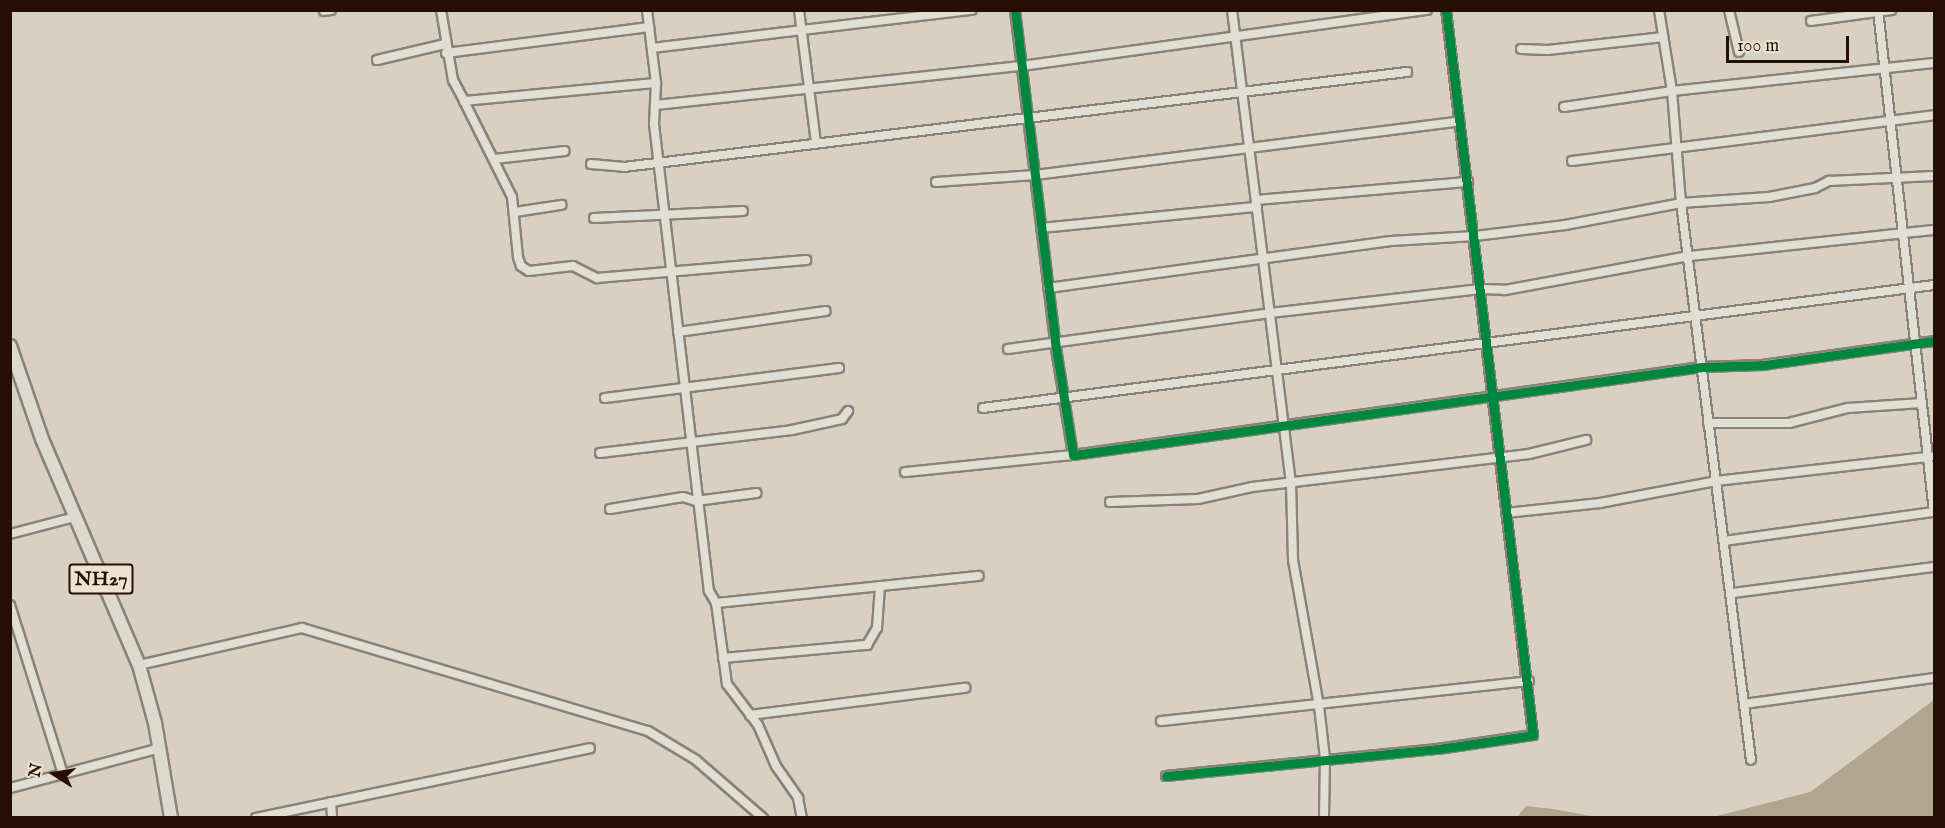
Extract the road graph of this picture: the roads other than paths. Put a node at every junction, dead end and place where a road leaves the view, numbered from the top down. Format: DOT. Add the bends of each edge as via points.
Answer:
graph roads {
  1 [pos="441,10"];
  2 [pos="647,10"];
  3 [pos="799,10"];
  4 [pos="972,10"];
  5 [pos="1015,10"];
  6 [pos="1232,10"];
  7 [pos="1427,10"];
  8 [pos="1446,10"];
  9 [pos="1659,10"];
  10 [pos="1729,10"];
  11 [pos="1891,10"];
  12 [pos="1878,11"];
  13 [pos="1811,21"];
  14 [pos="649,27"];
  15 [pos="802,29"];
  16 [pos="1236,36"];
  17 [pos="1663,37"];
  18 [pos="446,48"];
  19 [pos="652,48"];
  20 [pos="1521,49"];
  21 [pos="1739,52"];
  22 [pos="377,60"];
  23 [pos="1935,63"];
  24 [pos="1022,66"];
  25 [pos="1884,69"];
  26 [pos="1407,72"];
  27 [pos="656,83"];
  28 [pos="810,88"];
  29 [pos="1672,91"];
  30 [pos="1242,92"];
  31 [pos="464,101"];
  32 [pos="655,105"];
  33 [pos="1564,107"];
  34 [pos="1935,116"];
  35 [pos="1028,118"];
  36 [pos="1460,121"];
  37 [pos="1889,121"];
  38 [pos="816,142"];
  39 [pos="1679,146"];
  40 [pos="1250,148"];
  41 [pos="565,151"];
  42 [pos="495,159"];
  43 [pos="658,160"];
  44 [pos="1572,160"];
  45 [pos="591,164"];
  46 [pos="1035,175"];
  47 [pos="1935,176"];
  48 [pos="1896,179"];
  49 [pos="936,182"];
  50 [pos="1468,182"];
  51 [pos="1256,203"];
  52 [pos="1681,203"];
  53 [pos="561,205"];
  54 [pos="743,211"];
  55 [pos="515,212"];
  56 [pos="665,217"];
  57 [pos="594,218"];
  58 [pos="1041,228"];
  59 [pos="1935,230"];
  60 [pos="1902,234"];
  61 [pos="1475,236"];
  62 [pos="1689,256"];
  63 [pos="1262,259"];
  64 [pos="806,260"];
  65 [pos="672,274"];
  66 [pos="1935,285"];
  67 [pos="1048,288"];
  68 [pos="1909,288"];
  69 [pos="1481,289"];
  70 [pos="826,311"];
  71 [pos="1270,314"];
  72 [pos="1695,317"];
  73 [pos="678,332"];
  74 [pos="1935,341"];
  75 [pos="1055,342"];
  76 [pos="1916,343"];
  77 [pos="1488,344"];
  78 [pos="10,346"];
  79 [pos="1008,349"];
  80 [pos="1702,367"];
  81 [pos="839,368"];
  82 [pos="1277,368"];
  83 [pos="685,386"];
  84 [pos="1062,395"];
  85 [pos="1495,397"];
  86 [pos="605,398"];
  87 [pos="1922,403"];
  88 [pos="983,408"];
  89 [pos="848,411"];
  90 [pos="1708,423"];
  91 [pos="1284,427"];
  92 [pos="1586,440"];
  93 [pos="692,444"];
  94 [pos="600,453"];
  95 [pos="1073,454"];
  96 [pos="1501,456"];
  97 [pos="1931,457"];
  98 [pos="905,472"];
  99 [pos="1716,481"];
  100 [pos="1291,483"];
  101 [pos="756,493"];
  102 [pos="696,501"];
  103 [pos="1110,502"];
  104 [pos="610,509"];
  105 [pos="1935,512"];
  106 [pos="1506,513"];
  107 [pos="75,518"];
  108 [pos="10,534"];
  109 [pos="1724,541"];
  110 [pos="1935,567"];
  111 [pos="978,576"];
  112 [pos="880,586"];
  113 [pos="1732,593"];
  114 [pos="716,603"];
  115 [pos="10,605"];
  116 [pos="723,658"];
  117 [pos="139,665"];
  118 [pos="1935,678"];
  119 [pos="1529,681"];
  120 [pos="965,688"];
  121 [pos="1744,704"];
  122 [pos="1319,706"];
  123 [pos="750,715"];
  124 [pos="1161,721"];
  125 [pos="160,747"];
  126 [pos="590,748"];
  127 [pos="1325,759"];
  128 [pos="1751,759"];
  129 [pos="63,774"];
  130 [pos="1166,776"];
  131 [pos="10,788"];
  132 [pos="331,802"];
  133 [pos="265,817"];
  134 [pos="171,818"];
  135 [pos="255,818"];
  136 [pos="332,818"];
  137 [pos="763,818"];
  138 [pos="802,818"];
  139 [pos="1324,818"];
  1 -- 18 [label="street"];
  2 -- 14 [label="street"];
  3 -- 15 [label="street"];
  4 -- 15 [label="street"];
  5 -- 24 [label="street"];
  6 -- 16 [label="street"];
  7 -- 16 [label="street"];
  8 -- 36 [label="street"];
  9 -- 17 [label="street"];
  10 -- 21 [label="street"];
  11 -- 12 [label="street"];
  12 -- 13 [label="street"];
  12 -- 25 [label="street"];
  14 -- 18 [label="street"];
  14 -- 19 [label="street"];
  15 -- 19 [label="street"];
  15 -- 28 [label="street"];
  16 -- 24 [label="street"];
  16 -- 30 [label="street"];
  17 -- 20 [label="street" via="1548,50"];
  17 -- 29 [label="street"];
  18 -- 22 [label="street"];
  18 -- 31 [label="street" via="453,80"];
  19 -- 27 [label="street"];
  23 -- 25 [label="street"];
  24 -- 28 [label="street"];
  24 -- 35 [label="street"];
  25 -- 29 [label="street"];
  25 -- 37 [label="street"];
  26 -- 30 [label="street"];
  27 -- 31 [label="street"];
  27 -- 32 [label="street"];
  28 -- 32 [label="street"];
  28 -- 38 [label="street"];
  29 -- 33 [label="street"];
  29 -- 39 [label="street"];
  30 -- 35 [label="street"];
  30 -- 40 [label="street"];
  31 -- 42 [label="street"];
  32 -- 43 [label="street"];
  34 -- 37 [label="street"];
  35 -- 38 [label="street"];
  35 -- 46 [label="street"];
  36 -- 40 [label="street"];
  36 -- 50 [label="street"];
  37 -- 39 [label="street"];
  37 -- 48 [label="street"];
  38 -- 43 [label="street"];
  39 -- 44 [label="street"];
  39 -- 52 [label="street"];
  40 -- 46 [label="street"];
  40 -- 51 [label="street"];
  41 -- 42 [label="street"];
  42 -- 55 [label="street"];
  43 -- 45 [label="street" via="624,167"];
  43 -- 56 [label="street"];
  46 -- 49 [label="street"];
  46 -- 58 [label="street"];
  47 -- 48 [label="street"];
  48 -- 52 [label="street" via="1829,181 1815,188 1769,197"];
  48 -- 60 [label="street"];
  50 -- 51 [label="street"];
  50 -- 61 [label="street"];
  51 -- 58 [label="street"];
  51 -- 63 [label="street"];
  52 -- 61 [label="street" via="1564,225"];
  52 -- 62 [label="street"];
  53 -- 55 [label="street"];
  54 -- 56 [label="street"];
  55 -- 65 [label="street" via="518,257 521,266 529,271 573,266 597,278"];
  56 -- 57 [label="street"];
  56 -- 65 [label="street"];
  58 -- 67 [label="street"];
  59 -- 60 [label="street"];
  60 -- 62 [label="street"];
  60 -- 68 [label="street"];
  61 -- 63 [label="street" via="1391,241"];
  61 -- 69 [label="street"];
  62 -- 69 [label="street" via="1525,287"];
  62 -- 72 [label="street"];
  63 -- 67 [label="street"];
  63 -- 71 [label="street"];
  64 -- 65 [label="street"];
  65 -- 73 [label="street"];
  66 -- 68 [label="street"];
  67 -- 75 [label="street"];
  68 -- 72 [label="street"];
  68 -- 76 [label="street"];
  69 -- 71 [label="street"];
  69 -- 77 [label="street"];
  70 -- 73 [label="street"];
  71 -- 75 [label="street"];
  71 -- 82 [label="street"];
  72 -- 77 [label="street"];
  72 -- 80 [label="street"];
  73 -- 83 [label="street"];
  74 -- 76 [label="street"];
  75 -- 79 [label="street"];
  75 -- 84 [label="street"];
  76 -- 80 [label="street" via="1763,365"];
  76 -- 87 [label="street"];
  77 -- 82 [label="street"];
  77 -- 85 [label="street"];
  78 -- 107 [label="highway, NH27"];
  80 -- 85 [label="street"];
  80 -- 90 [label="street"];
  81 -- 83 [label="street"];
  82 -- 84 [label="street"];
  82 -- 91 [label="street"];
  83 -- 86 [label="street"];
  83 -- 93 [label="street"];
  84 -- 88 [label="street"];
  84 -- 95 [label="street"];
  85 -- 91 [label="street"];
  85 -- 96 [label="street"];
  87 -- 90 [label="street" via="1848,408 1789,423"];
  87 -- 97 [label="street"];
  89 -- 93 [label="street" via="842,418 792,430"];
  90 -- 99 [label="street"];
  91 -- 95 [label="street"];
  91 -- 100 [label="street"];
  92 -- 96 [label="street" via="1529,454"];
  93 -- 94 [label="street"];
  93 -- 102 [label="street"];
  95 -- 98 [label="street"];
  96 -- 100 [label="street"];
  96 -- 106 [label="street"];
  97 -- 99 [label="street"];
  97 -- 105 [label="street"];
  99 -- 106 [label="street" via="1600,503"];
  99 -- 109 [label="street"];
  100 -- 103 [label="street" via="1252,487 1198,500"];
  100 -- 122 [label="street" via="1293,560"];
  101 -- 102 [label="street"];
  102 -- 104 [label="street" via="683,497"];
  102 -- 114 [label="street" via="709,591"];
  105 -- 109 [label="street"];
  106 -- 119 [label="street"];
  107 -- 108 [label="street"];
  107 -- 117 [label="highway, NH27"];
  109 -- 113 [label="street"];
  110 -- 113 [label="street"];
  111 -- 112 [label="street"];
  112 -- 114 [label="street"];
  112 -- 116 [label="street" via="877,628 867,645"];
  113 -- 121 [label="street"];
  114 -- 116 [label="street"];
  115 -- 129 [label="street"];
  116 -- 123 [label="street" via="727,684"];
  117 -- 125 [label="highway, NH27"];
  117 -- 137 [label="street" via="302,628 648,731 696,760"];
  118 -- 121 [label="street"];
  119 -- 122 [label="street"];
  119 -- 127 [label="street" via="1533,735 1438,749"];
  120 -- 123 [label="street"];
  121 -- 128 [label="street"];
  122 -- 124 [label="street"];
  122 -- 127 [label="street"];
  123 -- 138 [label="street" via="776,766 798,798"];
  125 -- 129 [label="street"];
  125 -- 134 [label="highway, NH27"];
  126 -- 132 [label="street"];
  127 -- 130 [label="street"];
  127 -- 139 [label="street"];
  129 -- 131 [label="street"];
  132 -- 133 [label="street"];
  132 -- 136 [label="street"];
  133 -- 135 [label="street"];
}
